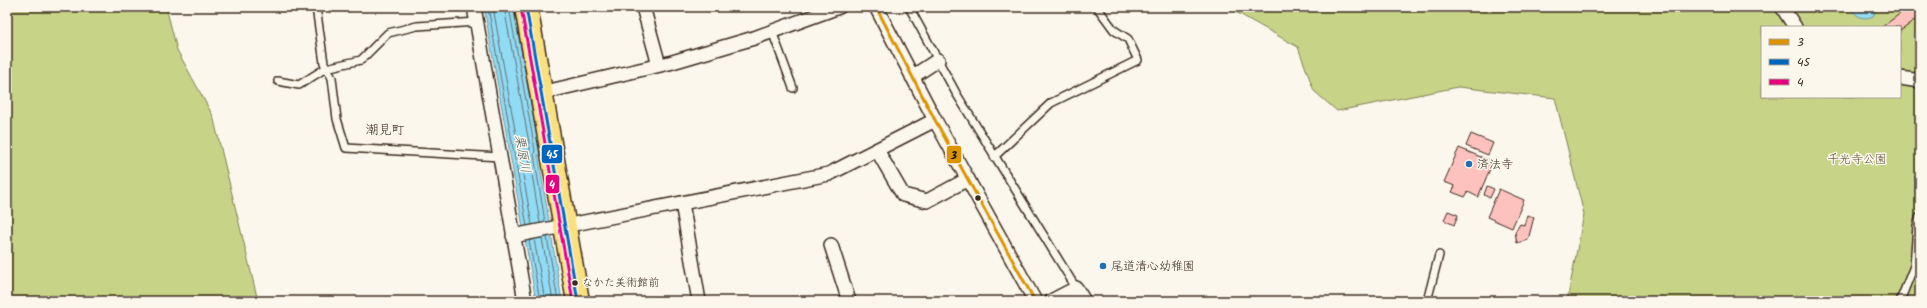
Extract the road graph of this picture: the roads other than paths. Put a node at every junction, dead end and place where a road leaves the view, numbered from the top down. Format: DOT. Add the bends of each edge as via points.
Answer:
graph roads {
  1 [pos="316,7"];
  2 [pos="474,7"];
  3 [pos="526,7"];
  4 [pos="643,7"];
  5 [pos="839,7"];
  6 [pos="876,7"];
  7 [pos="909,7"];
  8 [pos="1097,7"];
  9 [pos="1782,7"];
  10 [pos="477,22"];
  11 [pos="1794,26"];
  12 [pos="772,31"];
  13 [pos="938,60"];
  14 [pos="659,65"];
  15 [pos="326,68"];
  16 [pos="912,76"];
  17 [pos="1901,78"];
  18 [pos="278,81"];
  19 [pos="1920,81"];
  20 [pos="793,88"];
  21 [pos="541,93"];
  22 [pos="935,120"];
  23 [pos="877,150"];
  24 [pos="500,157"];
  25 [pos="994,157"];
  26 [pos="968,179"];
  27 [pos="682,203"];
  28 [pos="1920,216"];
  29 [pos="558,227"];
  30 [pos="518,235"];
  31 [pos="831,245"];
  32 [pos="1438,255"];
  33 [pos="1920,257"];
  34 [pos="1914,266"];
  35 [pos="1076,288"];
  36 [pos="525,301"];
  37 [pos="578,301"];
  38 [pos="699,301"];
  39 [pos="850,301"];
  40 [pos="1036,301"];
  41 [pos="1051,301"];
  42 [pos="1084,301"];
  43 [pos="1427,301"];
  44 [pos="1900,301"];
  1 -- 15 [label="lane"];
  2 -- 10 [label="street"];
  3 -- 21 [label="highway"];
  4 -- 14 [label="street"];
  5 -- 12 [label="street"];
  6 -- 16 [label="street"];
  7 -- 13 [label="lane"];
  8 -- 25 [label="lane" via="1114,30 1128,39 1138,60 1051,103"];
  9 -- 11 [label="street"];
  10 -- 15 [label="lane" via="417,26 388,33 361,60"];
  10 -- 24 [label="street"];
  12 -- 14 [label="street"];
  12 -- 20 [label="lane"];
  13 -- 16 [label="street"];
  13 -- 25 [label="lane"];
  14 -- 21 [label="street"];
  15 -- 18 [label="lane" via="299,85"];
  15 -- 24 [label="lane" via="332,78 337,119 346,148"];
  16 -- 22 [label="street"];
  17 -- 19 [label="street"];
  21 -- 29 [label="highway"];
  22 -- 23 [label="street"];
  22 -- 26 [label="street"];
  23 -- 26 [label="street" via="903,195 926,201"];
  23 -- 27 [label="street" via="829,174"];
  24 -- 30 [label="street"];
  25 -- 35 [label="lane"];
  26 -- 40 [label="street"];
  27 -- 29 [label="street"];
  27 -- 38 [label="street"];
  28 -- 34 [label="lane"];
  29 -- 30 [label="street"];
  29 -- 37 [label="highway"];
  30 -- 36 [label="street"];
  31 -- 39 [label="street"];
  32 -- 43 [label="lane"];
  33 -- 34 [label="lane"];
  34 -- 44 [label="lane"];
  35 -- 41 [label="street"];
  35 -- 42 [label="street"];
}
